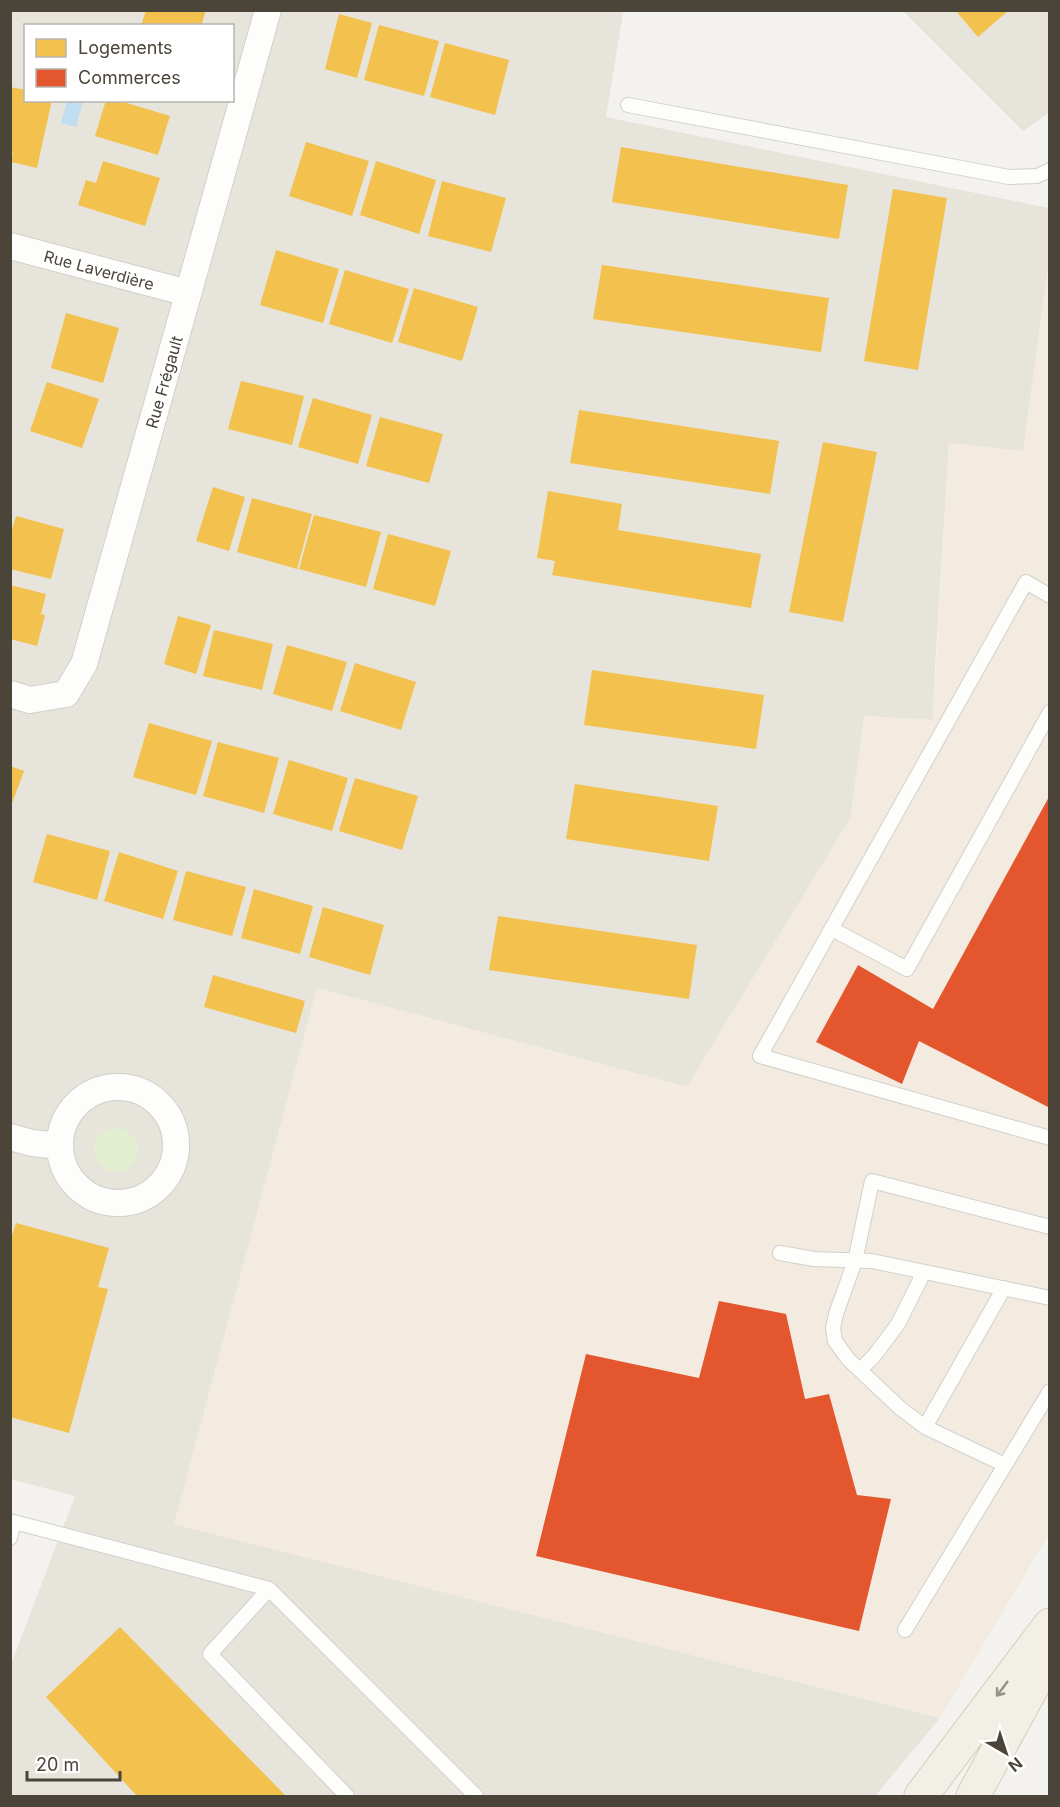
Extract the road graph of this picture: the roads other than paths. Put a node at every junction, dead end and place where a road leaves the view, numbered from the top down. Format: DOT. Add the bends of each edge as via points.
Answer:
graph roads {
  1 [pos="268,10"];
  2 [pos="628,105"];
  3 [pos="1050,170"];
  4 [pos="10,246"];
  5 [pos="188,293"];
  6 [pos="1050,596"];
  7 [pos="10,694"];
  8 [pos="1050,712"];
  9 [pos="832,929"];
  10 [pos="10,1137"];
  11 [pos="1050,1138"];
  12 [pos="60,1146"];
  13 [pos="1050,1227"];
  14 [pos="780,1253"];
  15 [pos="855,1261"];
  16 [pos="924,1272"];
  17 [pos="1004,1288"];
  18 [pos="1050,1298"];
  19 [pos="860,1370"];
  20 [pos="1050,1392"];
  21 [pos="925,1427"];
  22 [pos="1005,1466"];
  23 [pos="10,1538"];
  24 [pos="269,1589"];
  25 [pos="1050,1625"];
  26 [pos="905,1630"];
  27 [pos="1050,1654"];
  28 [pos="347,1797"];
  29 [pos="476,1797"];
  30 [pos="921,1797"];
  31 [pos="973,1797"];
  1 -- 5 [label="street, Rue Frégault"];
  2 -- 3 [label="lane" via="1009,177 1037,176"];
  4 -- 5 [label="street, Rue Laverdière"];
  5 -- 7 [label="street, Rue Frégault" via="84,664 66,694 30,700"];
  6 -- 9 [label="lane" via="1026,582"];
  8 -- 9 [label="lane" via="907,969"];
  9 -- 11 [label="lane" via="760,1056"];
  10 -- 12 [label="street"];
  12 -- 12 [label="street" via="63,1163 78,1187 102,1201 121,1203 156,1189 172,1167 176,1139 171,1120 160,1105 146,1094 119,1087 101,1090 78,1104 63,1127"];
  13 -- 15 [label="lane" via="872,1181"];
  14 -- 15 [label="lane"];
  15 -- 16 [label="lane"];
  15 -- 19 [label="lane" via="833,1328 835,1341"];
  16 -- 17 [label="lane"];
  16 -- 19 [label="lane" via="898,1324"];
  17 -- 18 [label="lane"];
  17 -- 21 [label="lane"];
  19 -- 21 [label="lane"];
  20 -- 22 [label="lane"];
  21 -- 22 [label="lane"];
  22 -- 26 [label="lane"];
  23 -- 24 [label="lane" via="14,1522"];
  24 -- 28 [label="lane" via="210,1654"];
  24 -- 29 [label="lane"];
  25 -- 30 [label="main road, one-way"];
  27 -- 31 [label="main road"];
}
